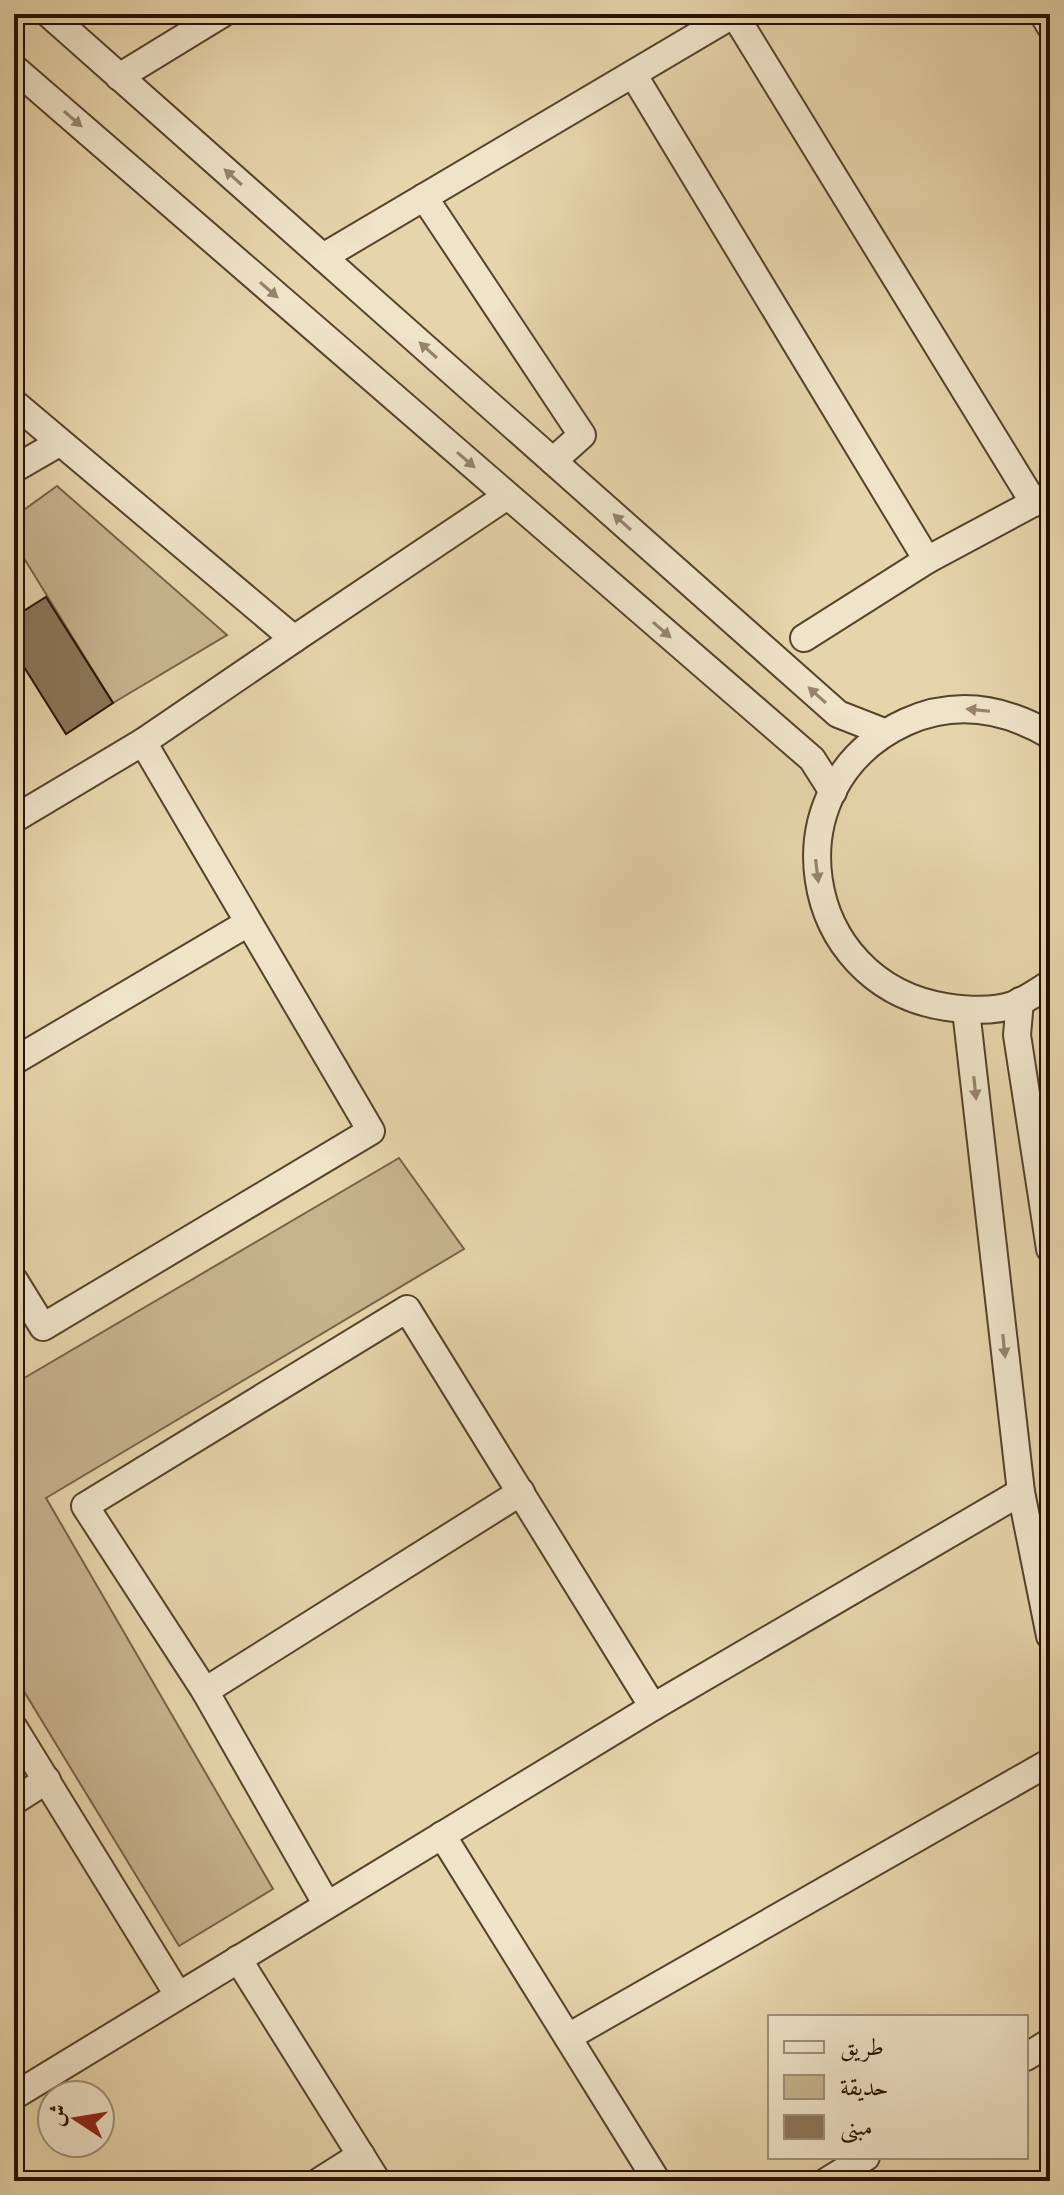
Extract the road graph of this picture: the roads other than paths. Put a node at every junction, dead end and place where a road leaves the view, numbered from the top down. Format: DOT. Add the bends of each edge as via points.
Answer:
graph roads {
  1 [pos="49,14"];
  2 [pos="222,14"];
  3 [pos="1043,14"];
  4 [pos="1050,26"];
  5 [pos="14,68"];
  6 [pos="633,74"];
  7 [pos="119,77"];
  8 [pos="424,197"];
  9 [pos="323,257"];
  10 [pos="14,403"];
  11 [pos="59,443"];
  12 [pos="553,461"];
  13 [pos="14,469"];
  14 [pos="507,496"];
  15 [pos="1042,498"];
  16 [pos="927,560"];
  17 [pos="804,638"];
  18 [pos="294,639"];
  19 [pos="884,732"];
  20 [pos="1050,735"];
  21 [pos="143,742"];
  22 [pos="833,792"];
  23 [pos="14,819"];
  24 [pos="248,923"];
  25 [pos="1050,984"];
  26 [pos="1020,1001"];
  27 [pos="966,1010"];
  28 [pos="14,1061"];
  29 [pos="1050,1249"];
  30 [pos="14,1280"];
  31 [pos="521,1492"];
  32 [pos="1021,1492"];
  33 [pos="1050,1636"];
  34 [pos="205,1691"];
  35 [pos="653,1707"];
  36 [pos="14,1728"];
  37 [pos="1050,1762"];
  38 [pos="47,1780"];
  39 [pos="14,1801"];
  40 [pos="442,1835"];
  41 [pos="327,1905"];
  42 [pos="238,1959"];
  43 [pos="178,1995"];
  44 [pos="568,2037"];
  45 [pos="1050,2042"];
  46 [pos="1028,2056"];
  47 [pos="14,2096"];
  48 [pos="361,2155"];
  49 [pos="863,2159"];
  50 [pos="320,2181"];
  51 [pos="377,2181"];
  52 [pos="657,2181"];
  53 [pos="827,2181"];
  1 -- 7 [label="street"];
  2 -- 7 [label="street"];
  3 -- 4 [label="street"];
  5 -- 14 [label="street, one-way"];
  6 -- 8 [label="street"];
  6 -- 15 [label="street" via="734,14"];
  6 -- 16 [label="street"];
  9 -- 7 [label="street, one-way"];
  8 -- 9 [label="street"];
  8 -- 12 [label="street" via="582,435"];
  12 -- 9 [label="street, one-way"];
  10 -- 11 [label="street"];
  11 -- 13 [label="street"];
  11 -- 18 [label="street"];
  19 -- 12 [label="street, one-way" via="838,714"];
  14 -- 18 [label="street"];
  14 -- 22 [label="street, one-way" via="812,759"];
  15 -- 16 [label="street"];
  16 -- 17 [label="street"];
  18 -- 21 [label="street"];
  20 -- 19 [label="street, one-way" via="1019,717 973,708 927,713"];
  19 -- 22 [label="street" via="849,764"];
  21 -- 23 [label="street"];
  21 -- 24 [label="street"];
  22 -- 27 [label="street, one-way" via="815,853 821,902 842,945 875,981 918,1003"];
  24 -- 28 [label="street"];
  24 -- 30 [label="street" via="371,1131 43,1327"];
  25 -- 26 [label="street"];
  26 -- 27 [label="street"];
  26 -- 29 [label="street" via="1017,1035"];
  27 -- 32 [label="street, one-way"];
  31 -- 34 [label="street"];
  31 -- 34 [label="street" via="407,1309 85,1506"];
  31 -- 35 [label="street"];
  32 -- 33 [label="street"];
  32 -- 35 [label="street"];
  34 -- 41 [label="street"];
  35 -- 40 [label="street"];
  36 -- 38 [label="street"];
  37 -- 44 [label="street"];
  38 -- 39 [label="street"];
  38 -- 43 [label="street"];
  40 -- 41 [label="street"];
  40 -- 44 [label="street"];
  41 -- 42 [label="street"];
  42 -- 43 [label="street"];
  42 -- 48 [label="street"];
  43 -- 47 [label="street"];
  44 -- 52 [label="street"];
  45 -- 46 [label="street"];
  48 -- 50 [label="street"];
  48 -- 51 [label="street"];
  49 -- 53 [label="street"];
}
